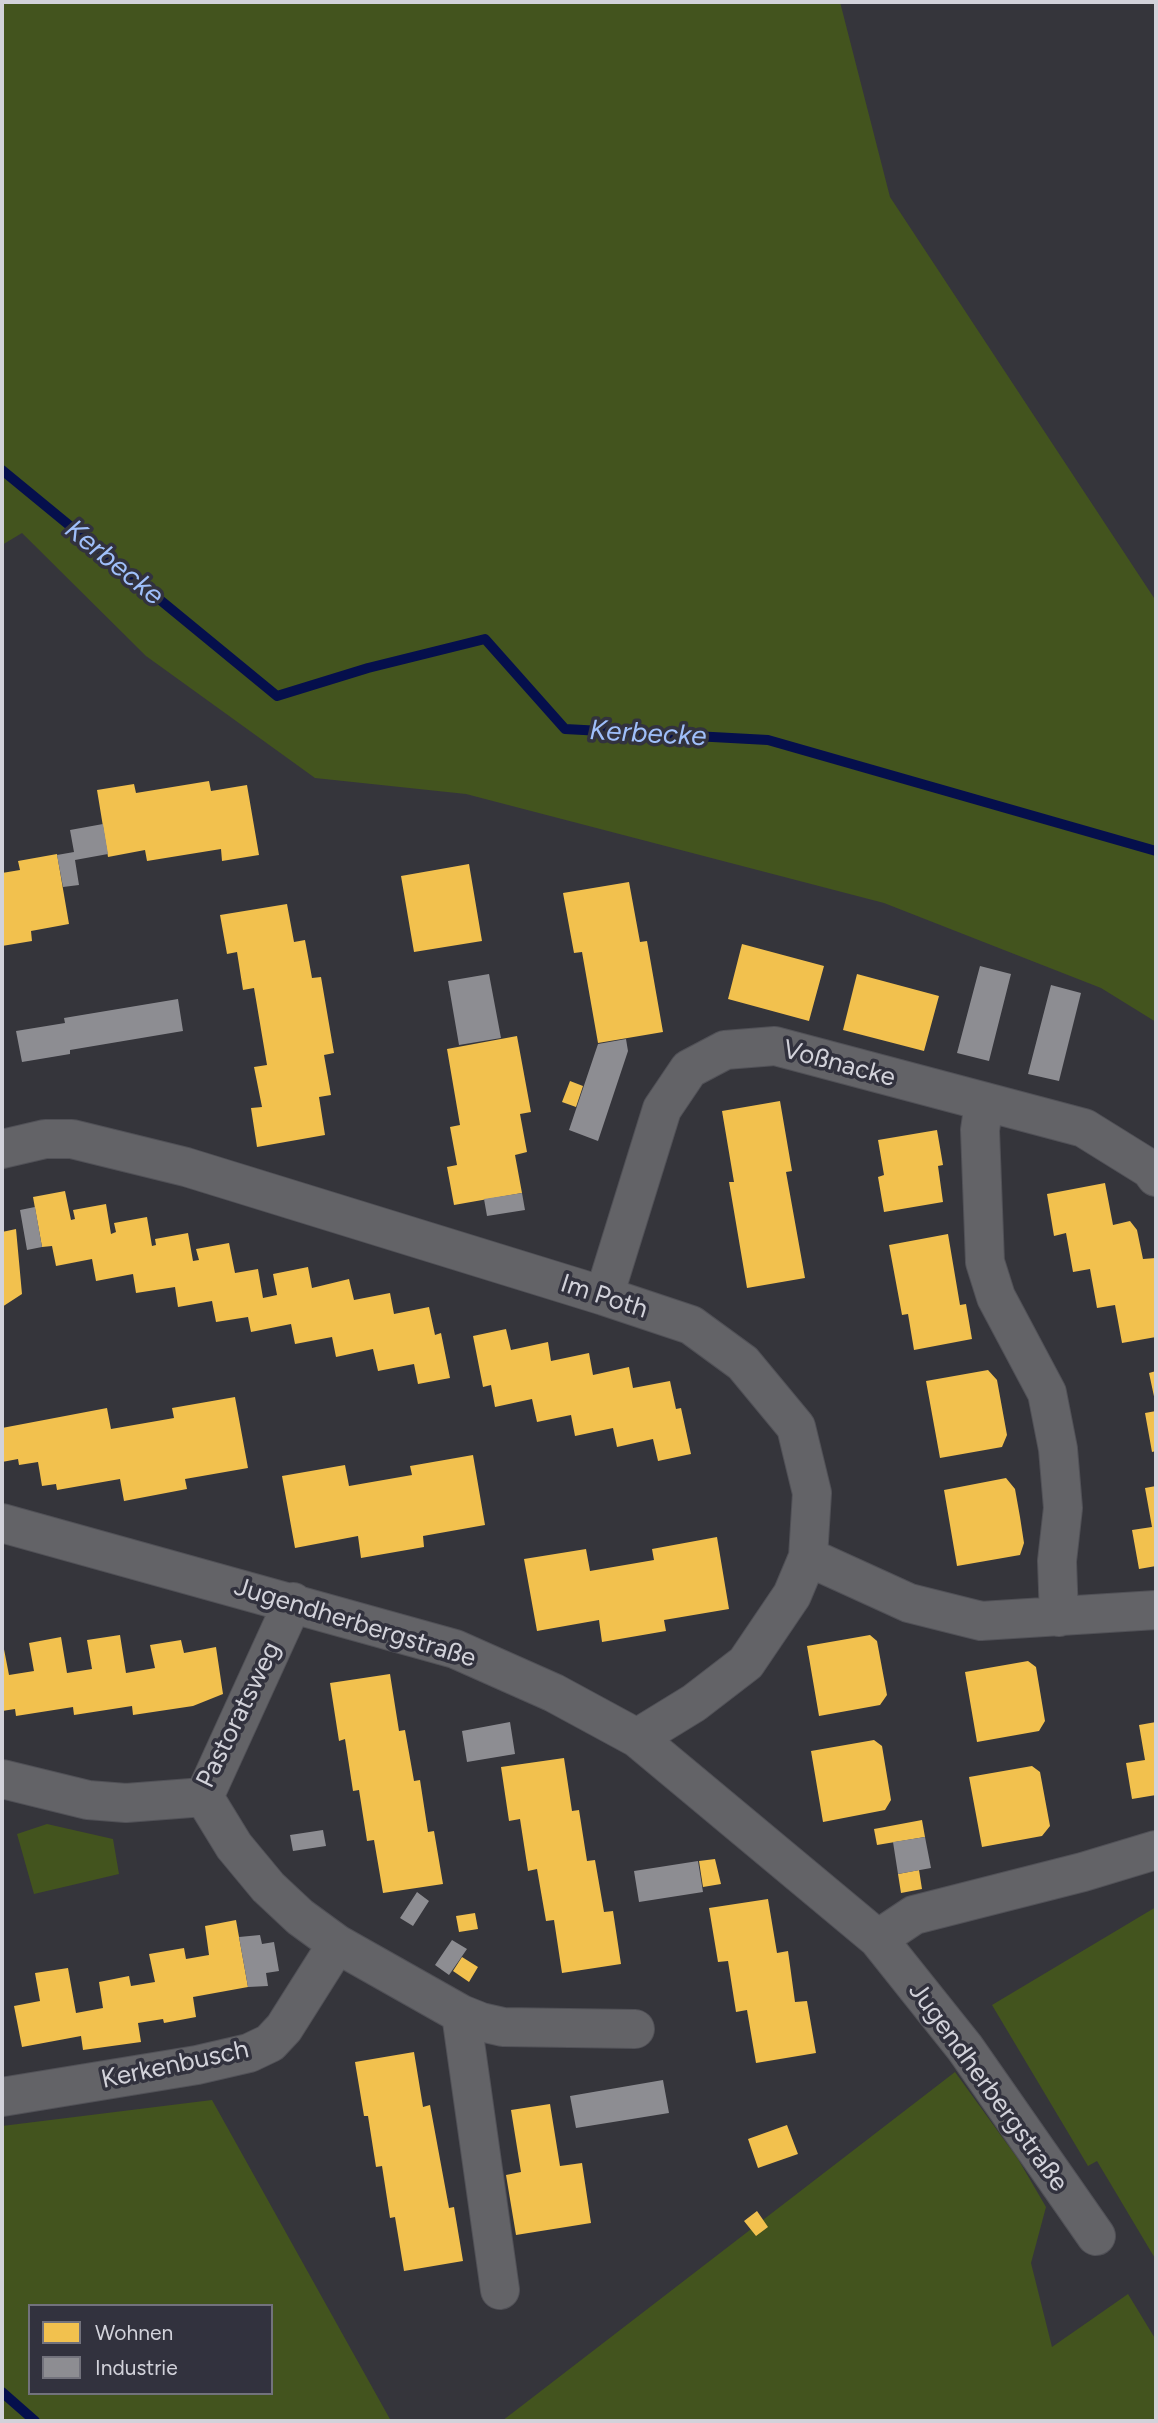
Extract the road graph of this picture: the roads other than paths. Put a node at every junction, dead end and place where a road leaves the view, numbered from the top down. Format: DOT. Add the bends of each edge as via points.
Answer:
graph roads {
  1 [pos="984,1103"];
  2 [pos="2,1149"];
  3 [pos="1156,1177"];
  4 [pos="604,1296"];
  5 [pos="2,1523"];
  6 [pos="808,1557"];
  7 [pos="293,1602"];
  8 [pos="1156,1610"];
  9 [pos="1059,1617"];
  10 [pos="637,1738"];
  11 [pos="2,1779"];
  12 [pos="204,1797"];
  13 [pos="1156,1850"];
  14 [pos="878,1939"];
  15 [pos="337,1944"];
  16 [pos="461,2014"];
  17 [pos="635,2029"];
  18 [pos="2,2097"];
  19 [pos="1096,2236"];
  20 [pos="500,2290"];
  1 -- 3 [label="street, Voßnacke" via="1084,1128 1150,1168"];
  1 -- 4 [label="street, Voßnacke" via="775,1046 725,1049 689,1069 662,1109"];
  1 -- 9 [label="street" via="980,1130 985,1262 996,1297 1047,1393 1058,1448 1063,1508 1057,1561"];
  2 -- 4 [label="street, Im Poth" via="46,1139 85,1142 186,1167"];
  4 -- 6 [label="street, Im Poth" via="691,1325 743,1363 796,1427 812,1493"];
  5 -- 7 [label="street, Jugendherbergstraße"];
  6 -- 9 [label="street" via="909,1603 981,1621"];
  6 -- 10 [label="street, Im Poth" via="792,1595 746,1663"];
  7 -- 10 [label="street, Jugendherbergstraße" via="456,1649 554,1693"];
  7 -- 12 [label="street, Pastoratsweg"];
  8 -- 9 [label="street"];
  10 -- 14 [label="street, Jugendherbergstraße"];
  11 -- 12 [label="street, Pastoratsweg" via="88,1800 126,1803"];
  12 -- 15 [label="street" via="234,1846 268,1887"];
  13 -- 14 [label="street" via="914,1915"];
  14 -- 19 [label="street, Jugendherbergstraße" via="965,2048"];
  15 -- 16 [label="street"];
  15 -- 18 [label="street, Kerkenbusch" via="270,2043 197,2065"];
  16 -- 17 [label="street" via="503,2027"];
  16 -- 20 [label="street"];
}
